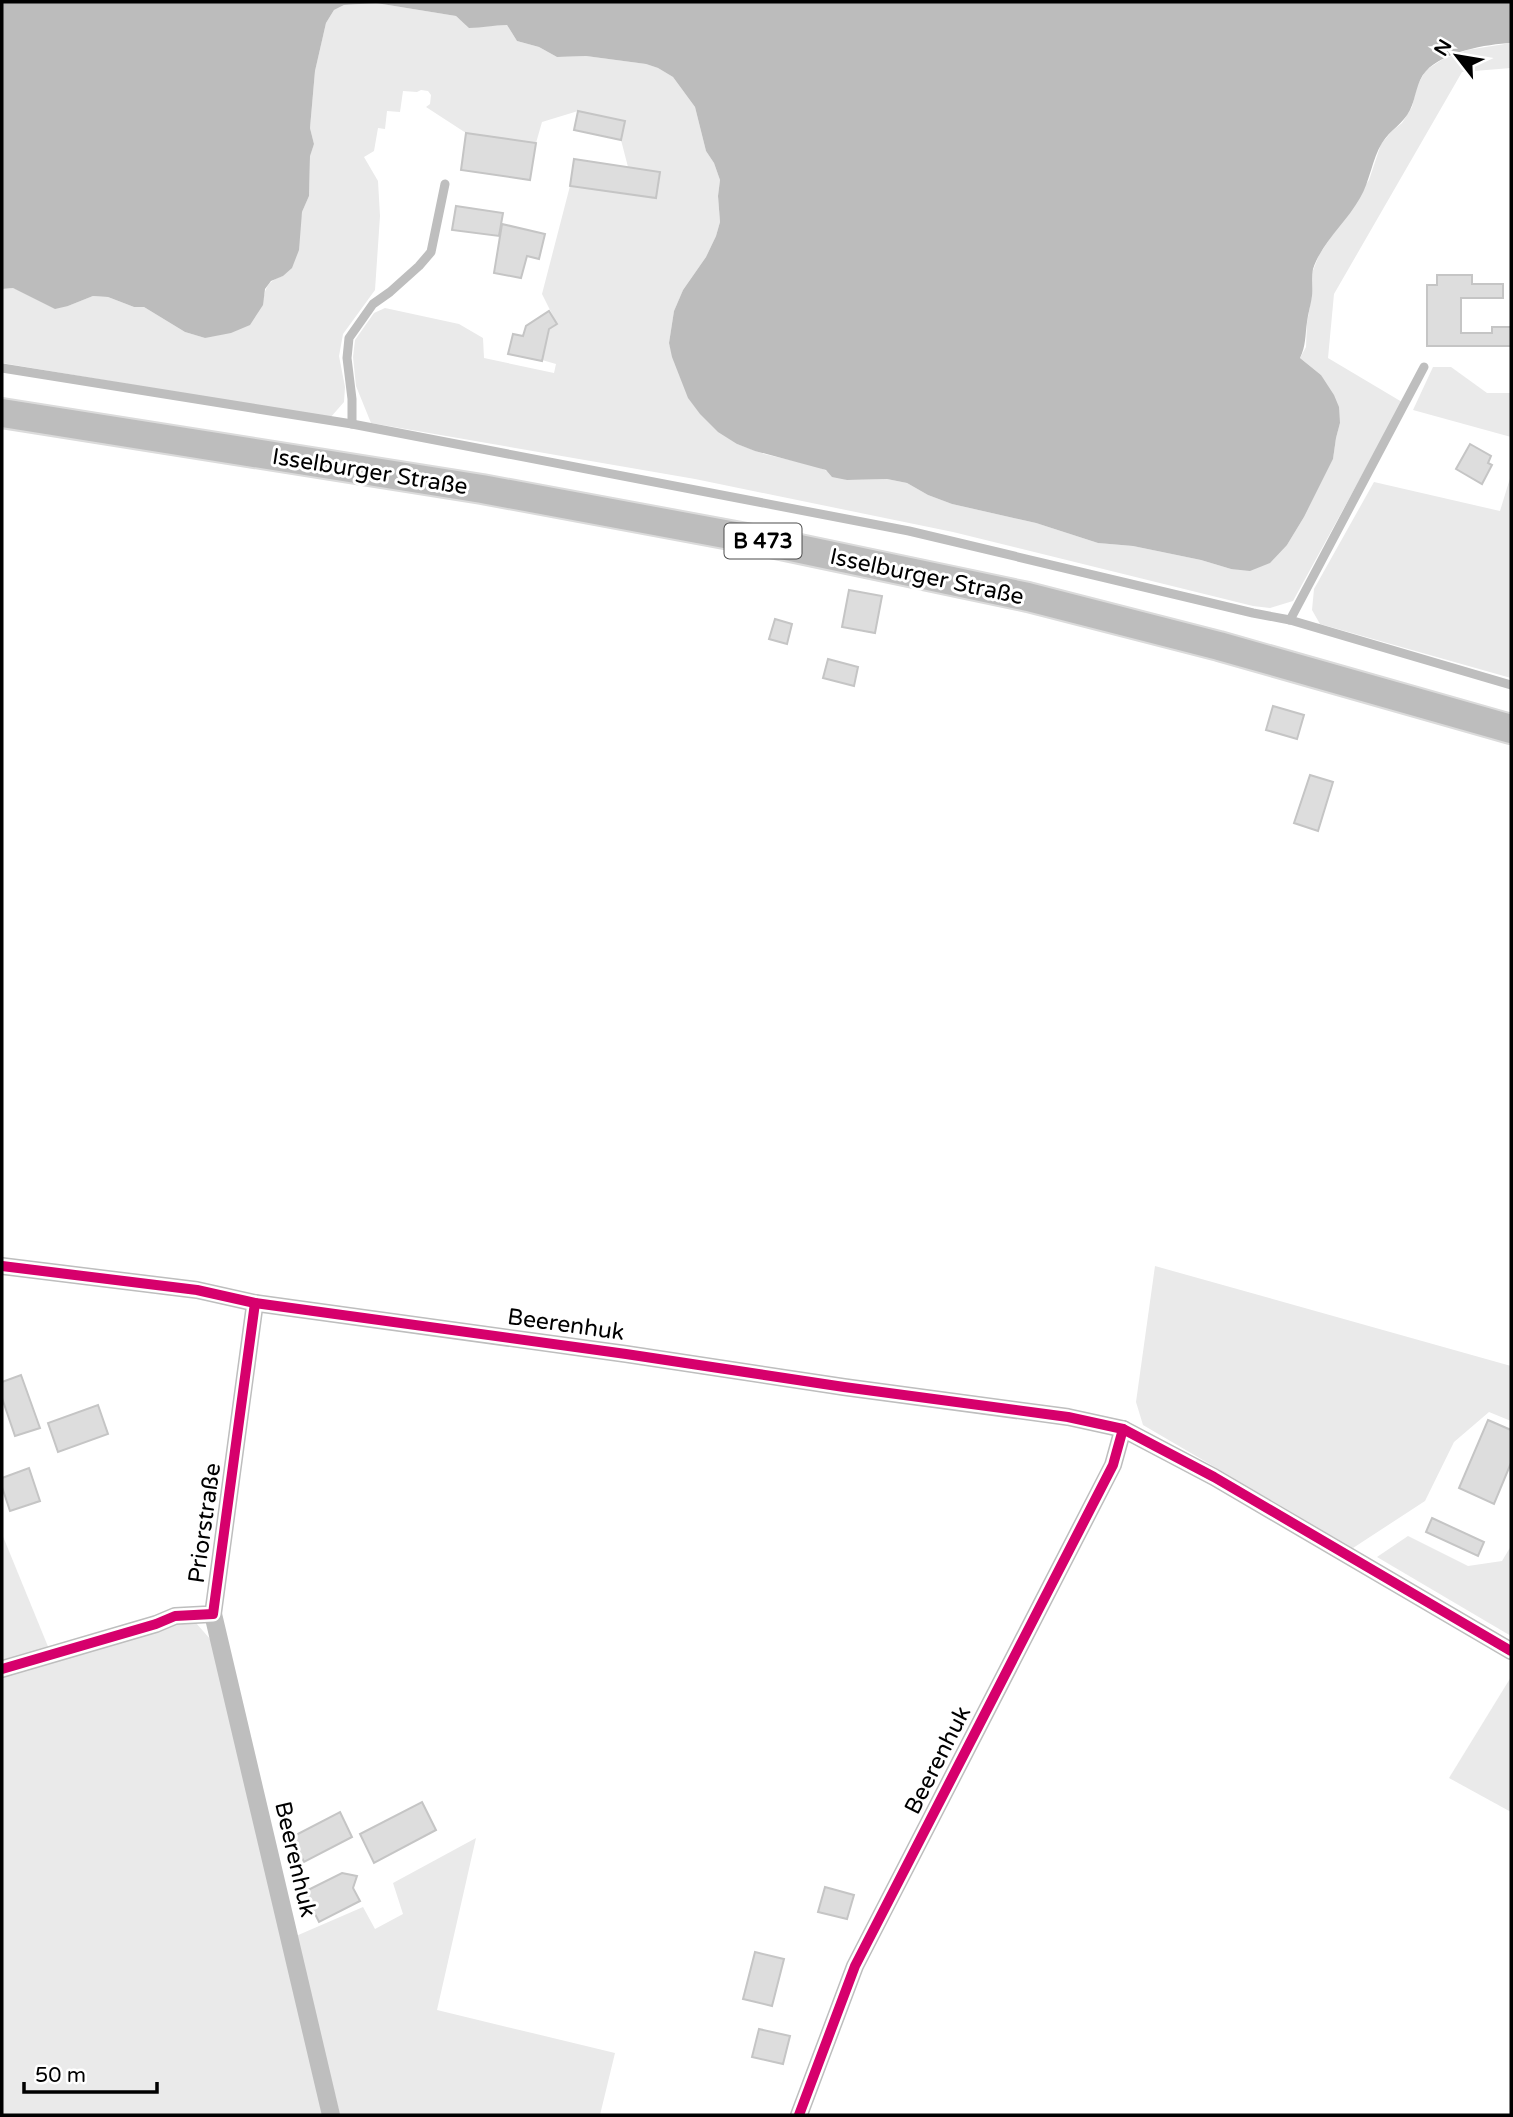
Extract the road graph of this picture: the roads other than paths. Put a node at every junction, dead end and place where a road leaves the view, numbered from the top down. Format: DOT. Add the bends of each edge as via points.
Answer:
graph roads {
  1 [pos="446,184"];
  2 [pos="1424,367"];
  3 [pos="2,368"];
  4 [pos="2,413"];
  5 [pos="352,424"];
  6 [pos="1290,620"];
  7 [pos="1511,685"];
  8 [pos="1511,729"];
  9 [pos="2,1266"];
  10 [pos="255,1303"];
  11 [pos="1123,1429"];
  12 [pos="213,1614"];
  13 [pos="1511,1651"];
  14 [pos="2,1670"];
  15 [pos="331,2115"];
  16 [pos="799,2115"];
  1 -- 5 [label="lane" via="430,251 373,304 349,338"];
  2 -- 6 [label="lane"];
  3 -- 5 [label="lane"];
  4 -- 8 [label="main road, Isselburger Straße / B 473" via="482,489 757,540 1041,600"];
  5 -- 6 [label="lane" via="909,531"];
  6 -- 7 [label="lane"];
  9 -- 10 [label="street, Beerenhuk" via="197,1290"];
  10 -- 11 [label="street, Beerenhuk" via="1068,1417"];
  10 -- 12 [label="street, Priorstraße"];
  11 -- 13 [label="street, Beerenhuk"];
  11 -- 16 [label="street, Beerenhuk" via="1113,1465 855,1966"];
  12 -- 14 [label="street, Priorstraße" via="176,1616"];
  12 -- 15 [label="street, Beerenhuk"];
}
